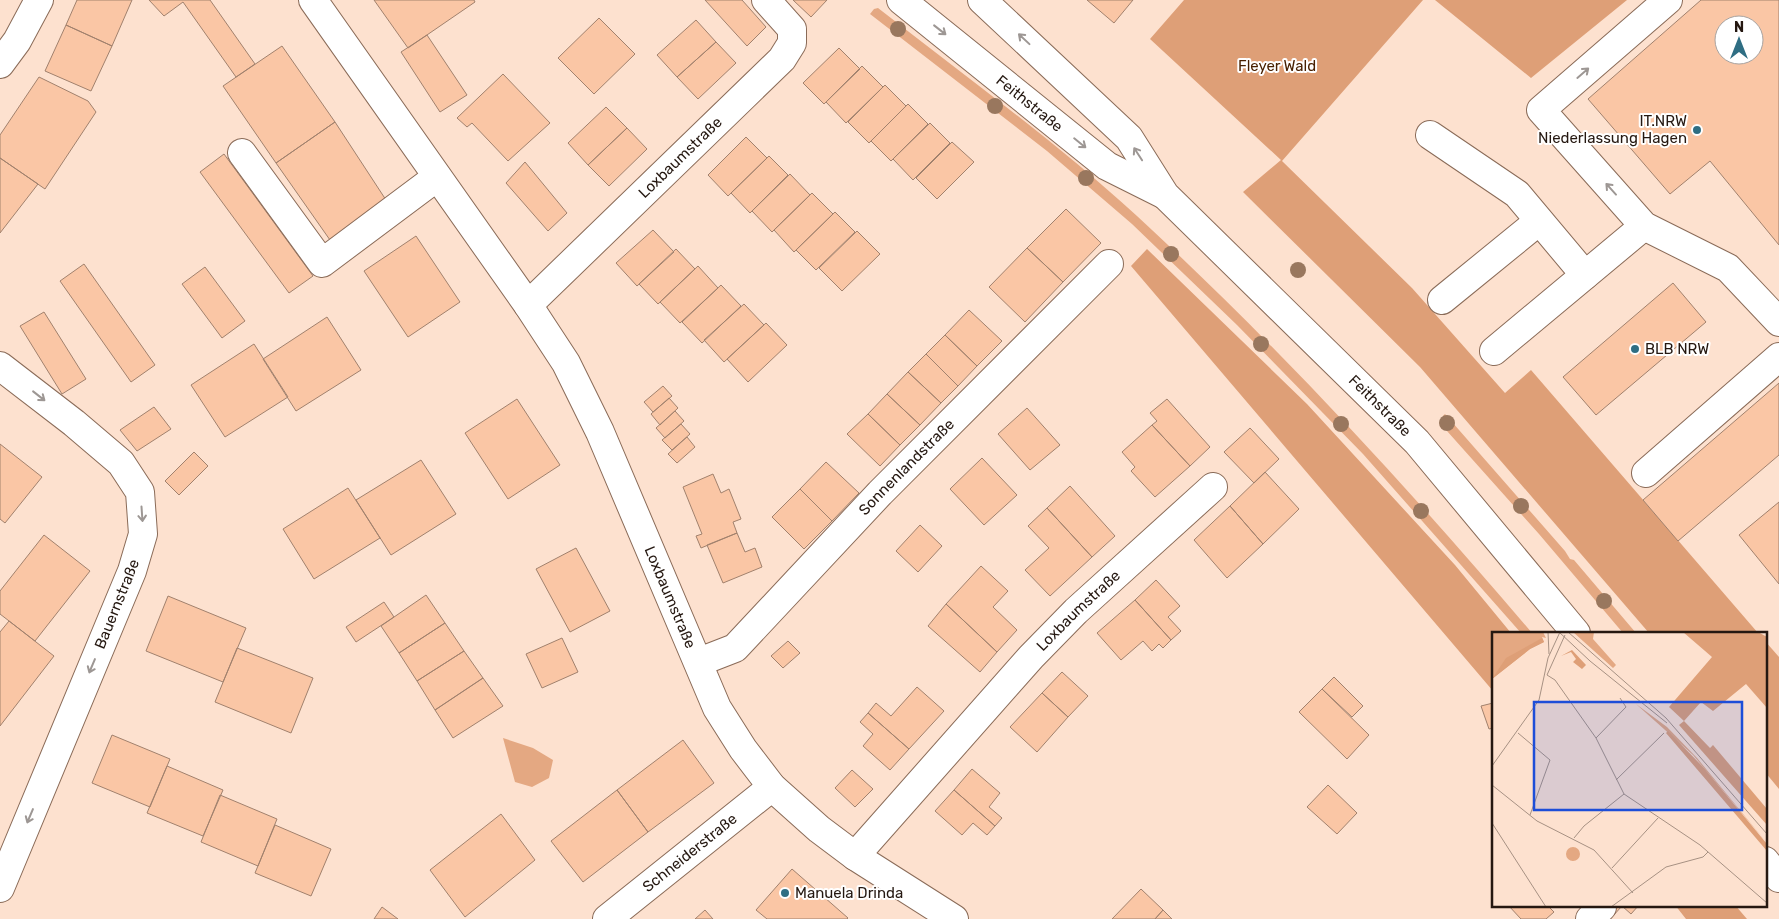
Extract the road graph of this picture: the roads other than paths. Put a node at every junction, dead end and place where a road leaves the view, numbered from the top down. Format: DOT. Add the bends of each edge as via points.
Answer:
graph roads {
  1 [pos="39,0"];
  2 [pos="313,0"];
  3 [pos="766,0"];
  4 [pos="902,0"];
  5 [pos="982,0"];
  6 [pos="1668,0"];
  7 [pos="0,64"];
  8 [pos="1430,135"];
  9 [pos="242,152"];
  10 [pos="437,176"];
  11 [pos="1165,195"];
  12 [pos="1539,221"];
  13 [pos="1644,226"];
  14 [pos="1109,264"];
  15 [pos="1585,275"];
  16 [pos="1442,300"];
  17 [pos="528,305"];
  18 [pos="1779,322"];
  19 [pos="1494,351"];
  20 [pos="1779,357"];
  21 [pos="0,366"];
  22 [pos="1646,473"];
  23 [pos="1213,487"];
  24 [pos="1575,632"];
  25 [pos="699,662"];
  26 [pos="772,787"];
  27 [pos="855,856"];
  28 [pos="1766,862"];
  29 [pos="1779,878"];
  30 [pos="0,888"];
  31 [pos="607,919"];
  32 [pos="954,919"];
  1 -- 7 [label="street" via="17,41"];
  2 -- 10 [label="street, Loxbaumstraße"];
  3 -- 17 [label="street, Loxbaumstraße" via="792,29 792,44 782,59"];
  4 -- 11 [label="street, Feithstraße, one-way" via="1107,166"];
  11 -- 5 [label="street, Feithstraße, one-way" via="1129,138"];
  13 -- 6 [label="street, one-way" via="1540,110"];
  8 -- 12 [label="street" via="1517,194"];
  9 -- 10 [label="street" via="322,263"];
  10 -- 17 [label="street, Loxbaumstraße"];
  11 -- 24 [label="street, Feithstraße" via="1417,442"];
  12 -- 15 [label="street"];
  12 -- 16 [label="street"];
  13 -- 15 [label="street"];
  13 -- 18 [label="street" via="1728,268"];
  14 -- 25 [label="street, Sonnenlandstraße" via="880,493 735,648"];
  15 -- 19 [label="street"];
  17 -- 25 [label="street, Loxbaumstraße" via="566,363 600,432"];
  20 -- 22 [label="street"];
  21 -- 30 [label="street, Bauernstraße, one-way" via="121,463 140,492 143,534 132,571"];
  23 -- 27 [label="street, Loxbaumstraße" via="1076,610"];
  25 -- 26 [label="street, Loxbaumstraße" via="717,708"];
  26 -- 27 [label="street, Loxbaumstraße"];
  26 -- 31 [label="street, Schneiderstraße"];
  27 -- 32 [label="street, Loxbaumstraße"];
  28 -- 29 [label="street"];
}
